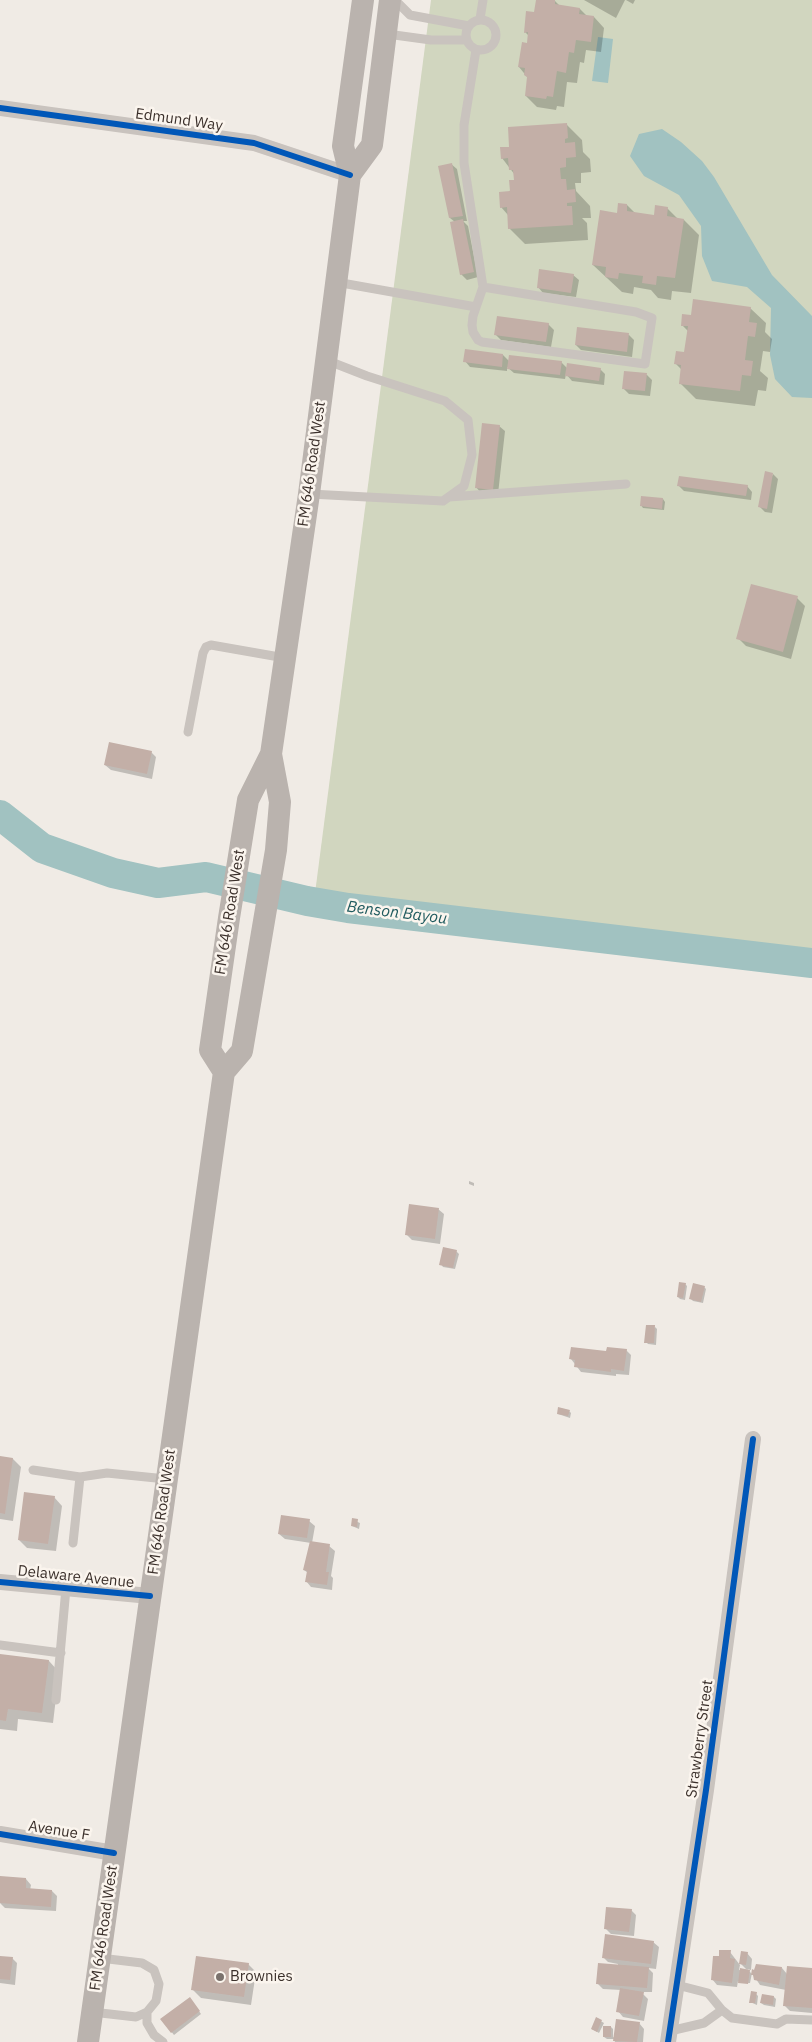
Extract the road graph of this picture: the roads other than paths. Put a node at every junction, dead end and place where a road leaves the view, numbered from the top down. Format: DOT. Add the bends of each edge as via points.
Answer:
graph roads {
  1 [pos="363,0"];
  2 [pos="377,0"];
  3 [pos="390,0"];
  4 [pos="395,0"];
  5 [pos="483,0"];
  6 [pos="480,19"];
  7 [pos="469,26"];
  8 [pos="384,34"];
  9 [pos="466,40"];
  10 [pos="476,50"];
  11 [pos="0,108"];
  12 [pos="350,175"];
  13 [pos="336,282"];
  14 [pos="483,287"];
  15 [pos="476,307"];
  16 [pos="326,360"];
  17 [pos="626,484"];
  18 [pos="309,494"];
  19 [pos="448,497"];
  20 [pos="285,658"];
  21 [pos="188,732"];
  22 [pos="271,754"];
  23 [pos="224,1072"];
  24 [pos="753,1439"];
  25 [pos="32,1470"];
  26 [pos="80,1476"];
  27 [pos="166,1479"];
  28 [pos="73,1543"];
  29 [pos="0,1582"];
  30 [pos="66,1588"];
  31 [pos="150,1596"];
  32 [pos="0,1645"];
  33 [pos="61,1653"];
  34 [pos="56,1700"];
  35 [pos="0,1834"];
  36 [pos="114,1853"];
  37 [pos="100,1958"];
  38 [pos="677,1985"];
  39 [pos="722,2010"];
  40 [pos="92,2012"];
  41 [pos="147,2012"];
  42 [pos="812,2020"];
  43 [pos="669,2036"];
  44 [pos="88,2042"];
  45 [pos="163,2042"];
  1 -- 12 [label="main road, FM 646 Road West" via="343,146"];
  2 -- 8 [label="main road"];
  3 -- 8 [label="main road, FM 646 Road West"];
  4 -- 7 [label="lane" via="410,14"];
  5 -- 6 [label="lane"];
  6 -- 7 [label="lane"];
  6 -- 10 [label="lane" via="489,21 497,33 493,45"];
  7 -- 9 [label="lane"];
  8 -- 9 [label="lane"];
  8 -- 12 [label="main road, FM 646 Road West" via="372,145"];
  9 -- 10 [label="lane"];
  10 -- 14 [label="lane" via="464,125 464,163"];
  11 -- 12 [label="street, Edmund Way" via="254,143"];
  12 -- 13 [label="main road, FM 646 Road West"];
  13 -- 15 [label="lane"];
  13 -- 16 [label="main road, FM 646 Road West"];
  14 -- 15 [label="lane"];
  14 -- 15 [label="lane" via="636,312 652,318 645,364 482,342 473,332"];
  16 -- 18 [label="main road, FM 646 Road West"];
  16 -- 19 [label="lane" via="445,401 468,420 472,455 464,486"];
  17 -- 19 [label="lane"];
  18 -- 19 [label="lane" via="443,502"];
  18 -- 20 [label="main road, FM 646 Road West"];
  20 -- 21 [label="lane" via="211,645 206,647"];
  20 -- 22 [label="main road, FM 646 Road West"];
  22 -- 23 [label="main road, FM 646 Road West" via="280,802 276,850 242,1051"];
  22 -- 23 [label="main road, FM 646 Road West" via="248,800 239,850 210,1050"];
  23 -- 27 [label="main road, FM 646 Road West"];
  24 -- 38 [label="street, Strawberry Street"];
  25 -- 26 [label="lane"];
  26 -- 27 [label="lane" via="107,1473"];
  26 -- 28 [label="lane"];
  27 -- 31 [label="main road, FM 646 Road West"];
  29 -- 30 [label="street, Delaware Avenue"];
  30 -- 31 [label="street, Delaware Avenue"];
  30 -- 33 [label="lane"];
  31 -- 36 [label="main road, FM 646 Road West"];
  32 -- 33 [label="lane"];
  33 -- 34 [label="lane"];
  35 -- 36 [label="street, Avenue F"];
  36 -- 37 [label="main road, FM 646 Road West"];
  37 -- 40 [label="main road, FM 646 Road West"];
  37 -- 41 [label="lane" via="142,1963 154,1970 159,1984 156,2001"];
  38 -- 39 [label="lane" via="708,1993"];
  38 -- 43 [label="street, Strawberry Street"];
  39 -- 42 [label="lane" via="732,2018 777,2024 786,2020"];
  39 -- 43 [label="lane" via="704,2023"];
  40 -- 41 [label="lane" via="136,2017"];
  40 -- 44 [label="main road, FM 646 Road West"];
  41 -- 45 [label="lane" via="147,2023"];
}
